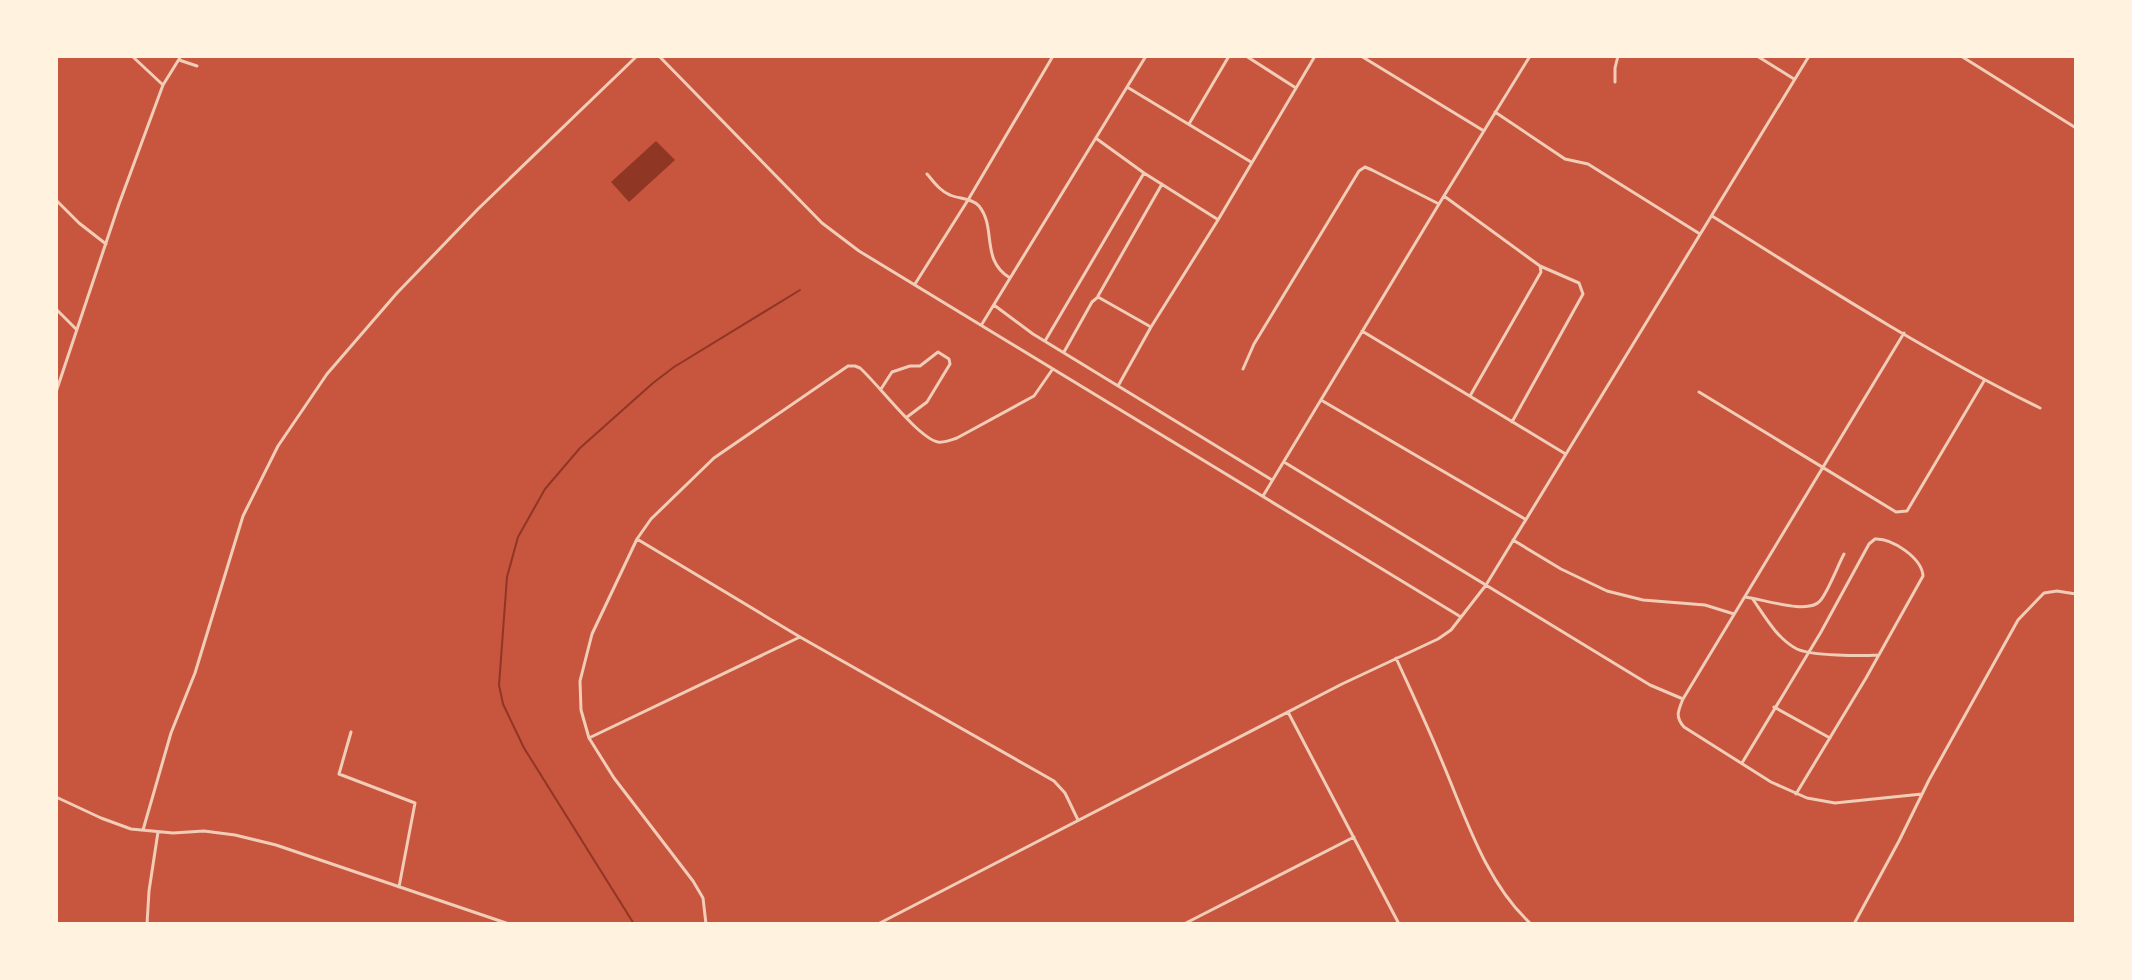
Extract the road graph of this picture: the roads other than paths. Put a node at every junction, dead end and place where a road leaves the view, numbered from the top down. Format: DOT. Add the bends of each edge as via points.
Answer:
graph roads {
  1 [pos="132,56"];
  2 [pos="637,56"];
  3 [pos="659,56"];
  4 [pos="1053,56"];
  5 [pos="1146,56"];
  6 [pos="1229,56"];
  7 [pos="1246,56"];
  8 [pos="1315,56"];
  9 [pos="1361,56"];
  10 [pos="1530,56"];
  11 [pos="1618,56"];
  12 [pos="1757,56"];
  13 [pos="1809,56"];
  14 [pos="1961,56"];
  15 [pos="180,58"];
  16 [pos="197,66"];
  17 [pos="1794,79"];
  18 [pos="1615,82"];
  19 [pos="163,85"];
  20 [pos="1127,87"];
  21 [pos="1296,88"];
  22 [pos="1495,112"];
  23 [pos="1189,124"];
  24 [pos="2076,128"];
  25 [pos="1484,131"];
  26 [pos="1097,139"];
  27 [pos="1251,162"];
  28 [pos="1144,173"];
  29 [pos="927,174"];
  30 [pos="1162,184"];
  31 [pos="1444,196"];
  32 [pos="56,200"];
  33 [pos="968,200"];
  34 [pos="1439,204"];
  35 [pos="1712,216"];
  36 [pos="1218,220"];
  37 [pos="1700,234"];
  38 [pos="106,244"];
  39 [pos="1540,266"];
  40 [pos="1010,278"];
  41 [pos="915,284"];
  42 [pos="1098,297"];
  43 [pos="994,305"];
  44 [pos="56,309"];
  45 [pos="982,324"];
  46 [pos="1151,327"];
  47 [pos="76,329"];
  48 [pos="1362,331"];
  49 [pos="1904,333"];
  50 [pos="1045,341"];
  51 [pos="1064,352"];
  52 [pos="1243,369"];
  53 [pos="1052,370"];
  54 [pos="1984,381"];
  55 [pos="1118,386"];
  56 [pos="881,389"];
  57 [pos="56,392"];
  58 [pos="1699,392"];
  59 [pos="1470,396"];
  60 [pos="1321,400"];
  61 [pos="2040,408"];
  62 [pos="907,417"];
  63 [pos="1512,422"];
  64 [pos="1565,454"];
  65 [pos="1284,462"];
  66 [pos="1823,467"];
  67 [pos="1273,480"];
  68 [pos="1263,496"];
  69 [pos="1525,520"];
  70 [pos="637,539"];
  71 [pos="1513,540"];
  72 [pos="1844,554"];
  73 [pos="1486,585"];
  74 [pos="2076,594"];
  75 [pos="1745,597"];
  76 [pos="1752,598"];
  77 [pos="1734,614"];
  78 [pos="1462,617"];
  79 [pos="800,637"];
  80 [pos="1809,651"];
  81 [pos="1879,655"];
  82 [pos="1396,658"];
  83 [pos="1683,699"];
  84 [pos="1774,707"];
  85 [pos="1288,712"];
  86 [pos="351,732"];
  87 [pos="589,738"];
  88 [pos="1830,738"];
  89 [pos="1742,763"];
  90 [pos="1796,794"];
  91 [pos="1922,794"];
  92 [pos="56,797"];
  93 [pos="1078,820"];
  94 [pos="143,830"];
  95 [pos="158,832"];
  96 [pos="1354,837"];
  97 [pos="399,887"];
  98 [pos="147,924"];
  99 [pos="509,924"];
  100 [pos="706,924"];
  101 [pos="878,924"];
  102 [pos="1184,924"];
  103 [pos="1399,924"];
  104 [pos="1531,924"];
  105 [pos="1854,924"];
  1 -- 19 [label="street"];
  2 -- 94 [label="street" via="408,281 341,356 278,446 243,516"];
  3 -- 41 [label="street" via="822,223"];
  4 -- 33 [label="street"];
  5 -- 20 [label="street"];
  6 -- 23 [label="street"];
  7 -- 21 [label="street"];
  8 -- 21 [label="street"];
  9 -- 25 [label="street"];
  10 -- 22 [label="street"];
  11 -- 18 [label="street"];
  12 -- 17 [label="street"];
  13 -- 17 [label="street"];
  14 -- 24 [label="street"];
  15 -- 16 [label="street"];
  15 -- 19 [label="street"];
  17 -- 35 [label="street"];
  19 -- 38 [label="street"];
  20 -- 23 [label="street"];
  20 -- 26 [label="street"];
  21 -- 27 [label="street"];
  22 -- 25 [label="street"];
  22 -- 37 [label="street" via="1565,159 1588,164"];
  23 -- 27 [label="street"];
  25 -- 31 [label="street"];
  26 -- 28 [label="street"];
  26 -- 40 [label="street"];
  27 -- 36 [label="street"];
  28 -- 30 [label="street"];
  28 -- 50 [label="street"];
  29 -- 33 [label="street" via="945,193"];
  30 -- 36 [label="street"];
  30 -- 42 [label="street"];
  31 -- 34 [label="street"];
  31 -- 39 [label="street"];
  32 -- 38 [label="street"];
  33 -- 40 [label="street" via="981,210 997,269"];
  33 -- 41 [label="street"];
  34 -- 48 [label="street"];
  34 -- 52 [label="street" via="1365,167 1359,171"];
  35 -- 37 [label="street"];
  35 -- 49 [label="street"];
  36 -- 46 [label="street"];
  37 -- 64 [label="street"];
  38 -- 47 [label="street"];
  39 -- 59 [label="street"];
  39 -- 63 [label="street" via="1579,283 1583,294"];
  40 -- 43 [label="street"];
  41 -- 45 [label="street"];
  42 -- 46 [label="street"];
  42 -- 51 [label="street"];
  43 -- 45 [label="street"];
  43 -- 50 [label="street"];
  44 -- 47 [label="street"];
  45 -- 53 [label="street"];
  46 -- 55 [label="street"];
  47 -- 57 [label="street"];
  48 -- 59 [label="street"];
  48 -- 60 [label="street"];
  49 -- 54 [label="street"];
  49 -- 66 [label="street"];
  50 -- 51 [label="street"];
  51 -- 55 [label="street"];
  53 -- 62 [label="street" via="1034,396 947,442 929,438"];
  53 -- 68 [label="street"];
  54 -- 61 [label="street"];
  54 -- 66 [label="street" via="1907,511 1896,512"];
  55 -- 67 [label="street"];
  56 -- 62 [label="street"];
  56 -- 62 [label="street" via="892,372 920,366 938,352 949,359 930,397"];
  56 -- 70 [label="street" via="860,368 840,370 714,458"];
  58 -- 66 [label="street"];
  59 -- 63 [label="street"];
  60 -- 65 [label="street"];
  60 -- 69 [label="street"];
  63 -- 64 [label="street"];
  64 -- 69 [label="street"];
  65 -- 67 [label="street"];
  65 -- 73 [label="street"];
  66 -- 75 [label="street"];
  67 -- 68 [label="street"];
  68 -- 78 [label="street"];
  69 -- 71 [label="street"];
  70 -- 79 [label="street"];
  70 -- 87 [label="street" via="585,659 581,710"];
  71 -- 73 [label="street"];
  71 -- 77 [label="street" via="1602,590"];
  72 -- 76 [label="street" via="1820,602 1797,608"];
  73 -- 78 [label="street"];
  73 -- 83 [label="street" via="1650,685"];
  74 -- 91 [label="street" via="2044,593 2018,620"];
  75 -- 76 [label="street"];
  75 -- 77 [label="street"];
  76 -- 80 [label="street" via="1782,637"];
  77 -- 83 [label="street"];
  78 -- 82 [label="street" via="1438,639"];
  79 -- 87 [label="street"];
  79 -- 93 [label="street" via="1054,781"];
  80 -- 81 [label="street"];
  80 -- 81 [label="street" via="1869,544 1880,538 1915,558 1923,576"];
  80 -- 84 [label="street"];
  81 -- 88 [label="street"];
  82 -- 85 [label="street"];
  82 -- 104 [label="street" via="1492,875"];
  83 -- 89 [label="street" via="1678,721"];
  84 -- 88 [label="street"];
  84 -- 89 [label="street"];
  85 -- 93 [label="street"];
  85 -- 96 [label="street"];
  86 -- 97 [label="street" via="339,774 415,803"];
  87 -- 100 [label="street" via="693,881 703,898"];
  88 -- 90 [label="street"];
  89 -- 90 [label="street"];
  90 -- 91 [label="street" via="1835,803"];
  91 -- 105 [label="street"];
  92 -- 94 [label="street"];
  93 -- 101 [label="street"];
  94 -- 95 [label="street"];
  95 -- 97 [label="street" via="235,835"];
  95 -- 98 [label="street"];
  96 -- 102 [label="street"];
  96 -- 103 [label="street"];
  97 -- 99 [label="street"];
}
